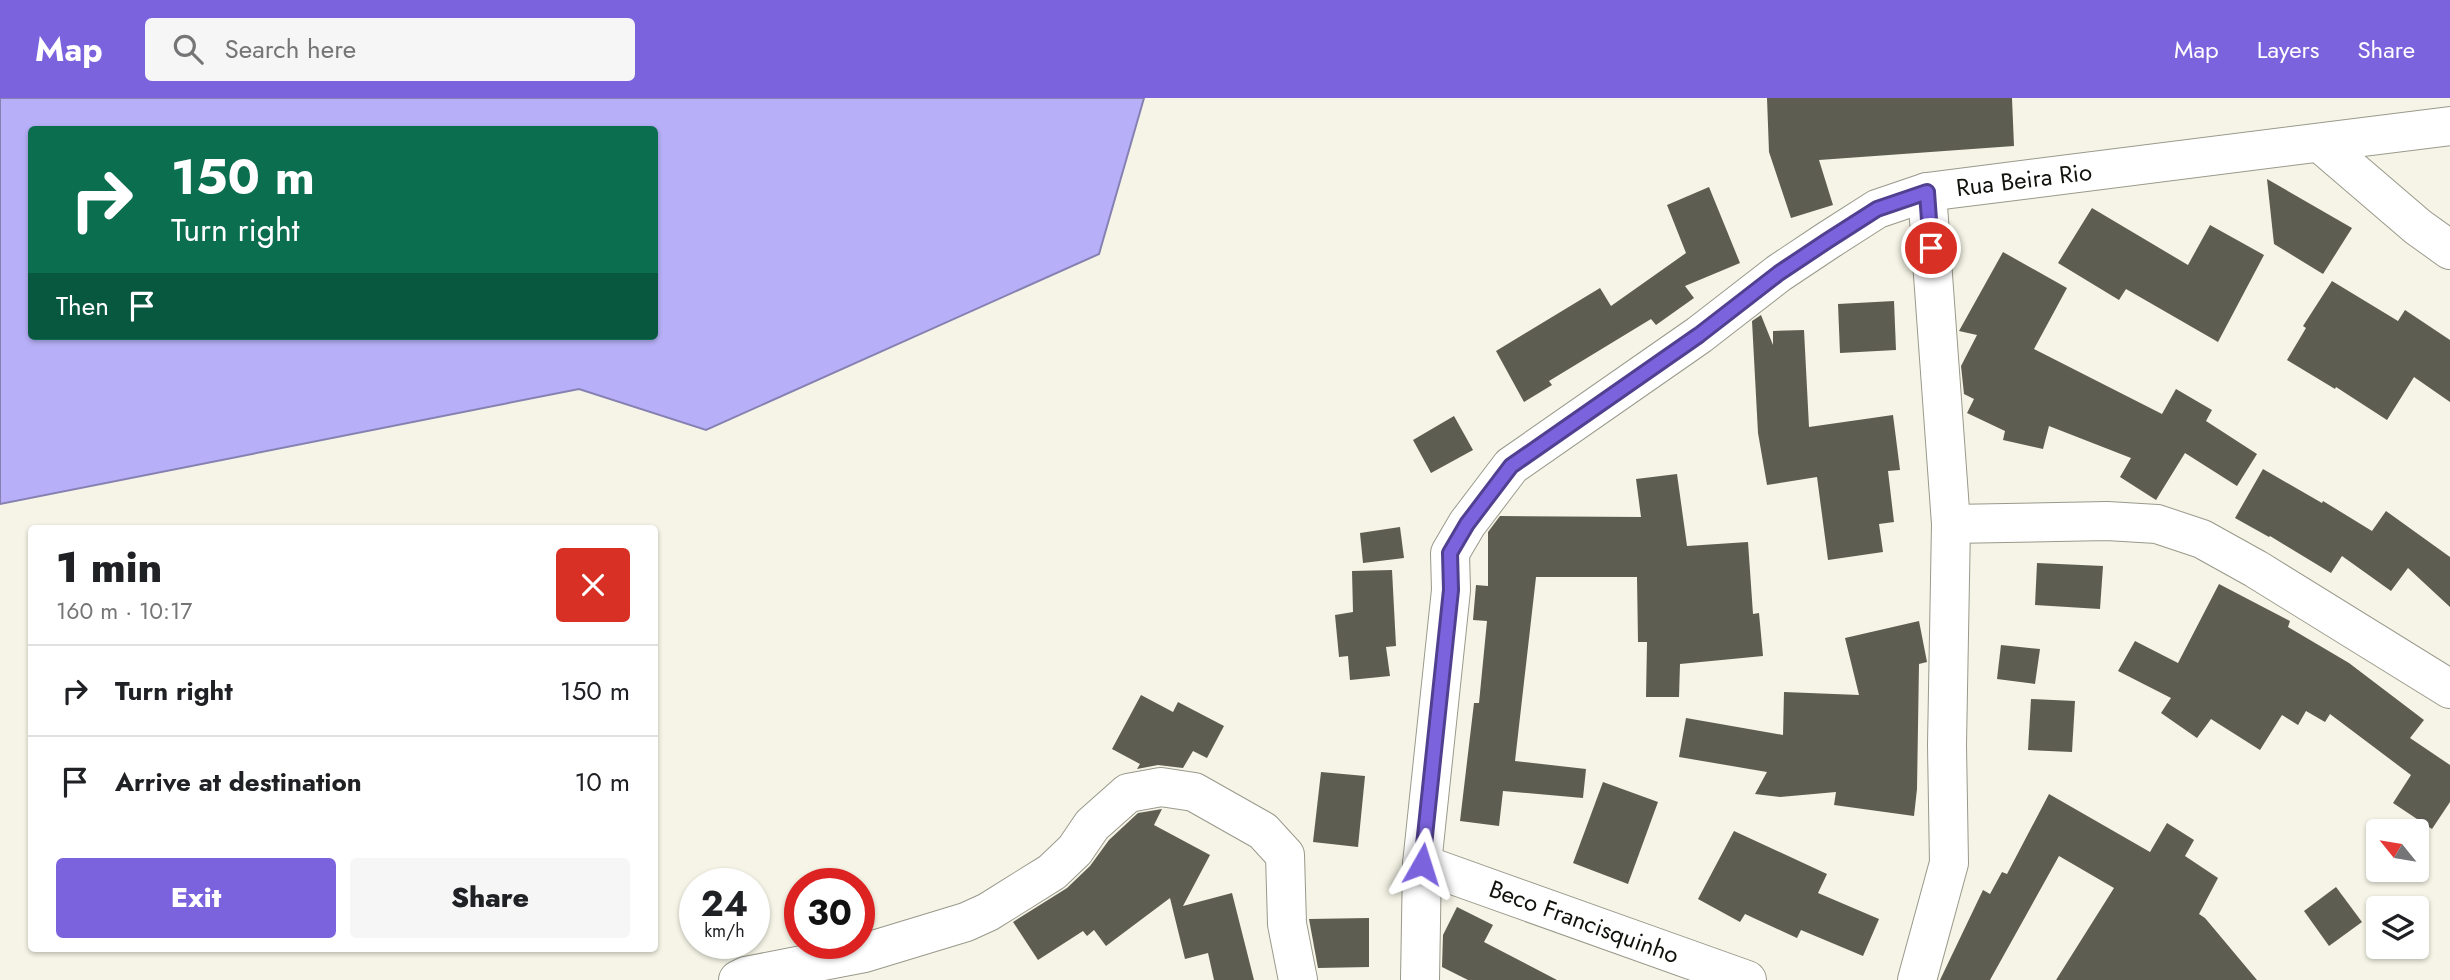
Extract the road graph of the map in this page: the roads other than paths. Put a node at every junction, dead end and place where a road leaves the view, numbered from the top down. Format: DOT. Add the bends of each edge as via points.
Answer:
graph roads {
  1 [pos="2450,126"];
  2 [pos="2320,143"];
  3 [pos="1927,192"];
  4 [pos="2450,250"];
  5 [pos="1951,524"];
  6 [pos="2450,689"];
  7 [pos="1422,864"];
  8 [pos="738,980"];
  9 [pos="1298,980"];
  10 [pos="1420,980"];
  11 [pos="1746,980"];
  12 [pos="1917,980"];
  1 -- 2 [label="street, Rua Beira Rio"];
  2 -- 3 [label="street, Rua Beira Rio"];
  2 -- 4 [label="street"];
  3 -- 5 [label="street"];
  3 -- 7 [label="street, Rua Beira Rio" via="1877,209 1779,273 1699,335 1511,466 1467,524 1450,553 1451,590"];
  5 -- 6 [label="street" via="2157,524 2212,545"];
  5 -- 12 [label="street" via="1949,863"];
  7 -- 10 [label="street, Rua Beira Rio"];
  7 -- 11 [label="street, Beco Francisquinho"];
  8 -- 9 [label="street" via="864,953 977,917 1052,872 1092,825 1128,793 1161,787 1194,792 1264,831 1285,855 1287,924"];
}
